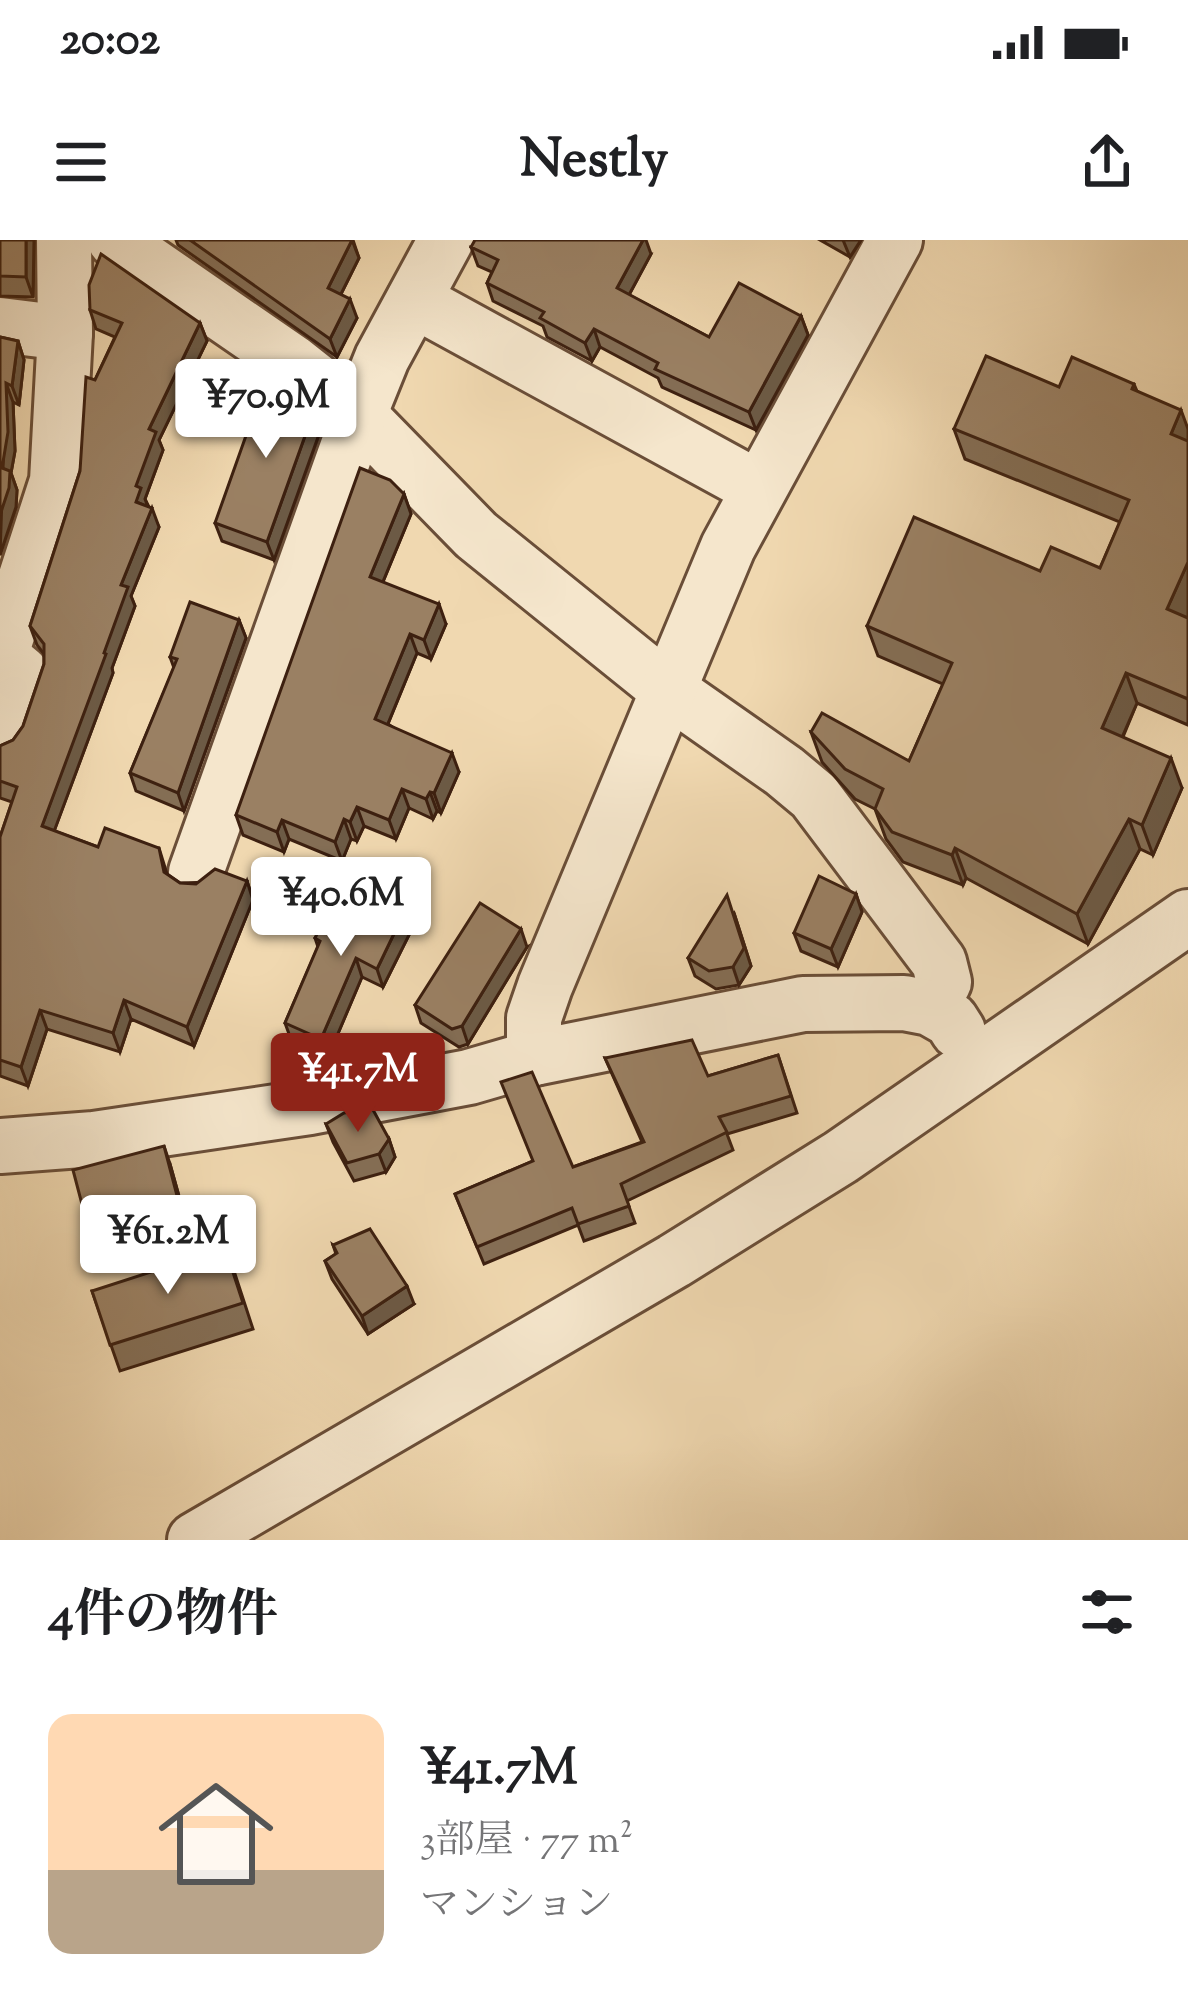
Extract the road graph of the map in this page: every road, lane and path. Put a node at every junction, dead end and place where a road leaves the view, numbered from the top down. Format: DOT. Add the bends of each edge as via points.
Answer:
graph roads {
  1 [pos="64,240"];
  2 [pos="116,240"];
  3 [pos="446,240"];
  4 [pos="895,240"];
  5 [pos="413,300"];
  6 [pos="0,325"];
  7 [pos="64,333"];
  8 [pos="359,415"];
  9 [pos="758,488"];
  10 [pos="1,657"];
  11 [pos="668,689"];
  12 [pos="0,735"];
  13 [pos="196,872"];
  14 [pos="1188,917"];
  15 [pos="930,1008"];
  16 [pos="534,1058"];
  17 [pos="972,1067"];
  18 [pos="0,1146"];
  19 [pos="195,1540"];
  1 -- 7 [label="street"];
  2 -- 8 [label="street"];
  3 -- 5 [label="street"];
  4 -- 9 [label="street"];
  5 -- 8 [label="street"];
  5 -- 9 [label="street"];
  6 -- 7 [label="street"];
  7 -- 10 [label="street" via="57,481"];
  8 -- 11 [label="street" via="476,535"];
  8 -- 13 [label="street"];
  9 -- 11 [label="street"];
  10 -- 12 [label="street" via="21,674"];
  11 -- 15 [label="street" via="784,771 826,812 939,962 944,982"];
  11 -- 16 [label="street" via="539,1002"];
  14 -- 17 [label="street"];
  15 -- 16 [label="street" via="803,1004"];
  15 -- 17 [label="street" via="951,1020"];
  16 -- 18 [label="street" via="469,1077 179,1128"];
  17 -- 19 [label="street" via="674,1261"];
}
